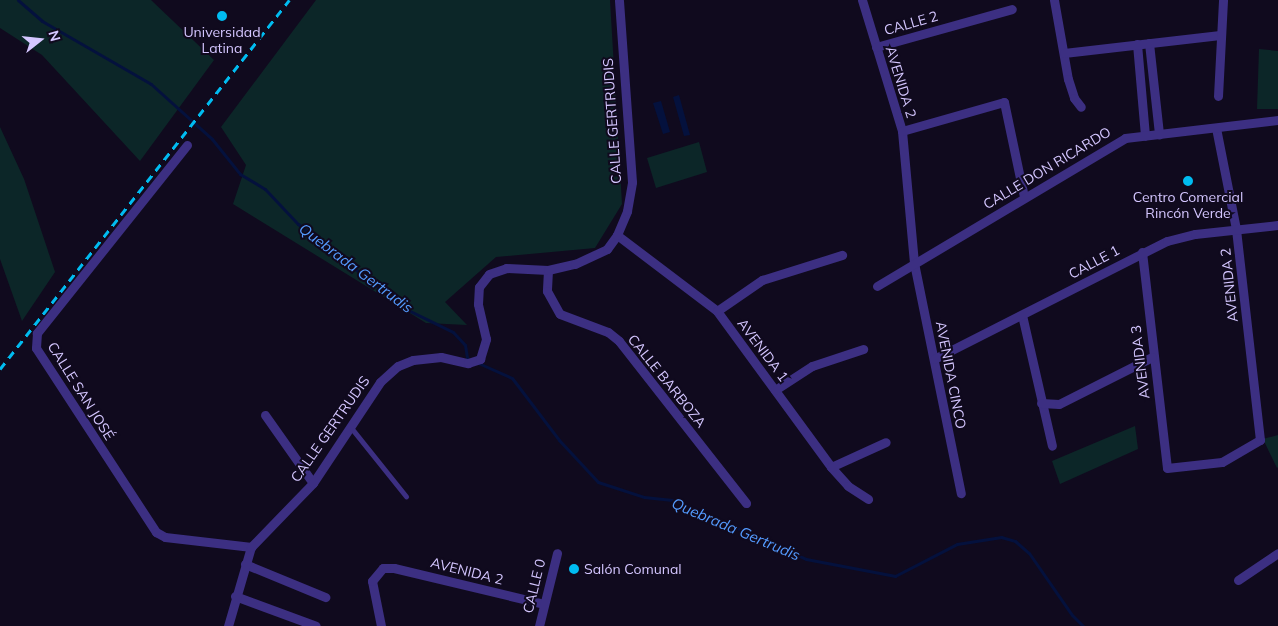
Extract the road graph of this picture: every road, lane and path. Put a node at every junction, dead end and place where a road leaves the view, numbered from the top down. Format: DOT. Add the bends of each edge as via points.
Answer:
graph roads {
  1 [pos="619,0"];
  2 [pos="862,0"];
  3 [pos="1054,0"];
  4 [pos="1222,0"];
  5 [pos="1012,9"];
  6 [pos="1220,35"];
  7 [pos="1148,43"];
  8 [pos="1137,44"];
  9 [pos="876,47"];
  10 [pos="1064,52"];
  11 [pos="1218,96"];
  12 [pos="1081,107"];
  13 [pos="1278,120"];
  14 [pos="1216,128"];
  15 [pos="902,131"];
  16 [pos="1159,134"];
  17 [pos="1145,136"];
  18 [pos="187,145"];
  19 [pos="1024,197"];
  20 [pos="1278,225"];
  21 [pos="1236,229"];
  22 [pos="617,235"];
  23 [pos="1142,252"];
  24 [pos="842,255"];
  25 [pos="914,263"];
  26 [pos="548,270"];
  27 [pos="877,286"];
  28 [pos="717,311"];
  29 [pos="1022,315"];
  30 [pos="863,349"];
  31 [pos="1152,357"];
  32 [pos="934,360"];
  33 [pos="775,390"];
  34 [pos="1041,403"];
  35 [pos="265,415"];
  36 [pos="349,424"];
  37 [pos="886,442"];
  38 [pos="1052,446"];
  39 [pos="831,467"];
  40 [pos="1167,468"];
  41 [pos="313,483"];
  42 [pos="961,493"];
  43 [pos="406,496"];
  44 [pos="868,499"];
  45 [pos="746,503"];
  46 [pos="251,547"];
  47 [pos="557,553"];
  48 [pos="1278,553"];
  49 [pos="245,564"];
  50 [pos="1238,580"];
  51 [pos="235,596"];
  52 [pos="325,597"];
  53 [pos="544,604"];
  54 [pos="228,626"];
  55 [pos="316,626"];
  56 [pos="381,626"];
  57 [pos="538,626"];
  1 -- 22 [label="street, CALLE GERTRUDIS" via="632,182"];
  2 -- 9 [label="street, AVENIDA 2"];
  3 -- 10 [label="street"];
  4 -- 6 [label="street"];
  5 -- 9 [label="street, CALLE 2"];
  6 -- 7 [label="street"];
  6 -- 11 [label="street"];
  7 -- 8 [label="street"];
  7 -- 16 [label="street"];
  8 -- 10 [label="street"];
  8 -- 17 [label="street"];
  9 -- 15 [label="street, AVENIDA 2"];
  10 -- 12 [label="street" via="1074,98"];
  13 -- 14 [label="street, CALLE DON RICARDO"];
  14 -- 16 [label="street, CALLE DON RICARDO"];
  14 -- 21 [label="street, AVENIDA 2"];
  15 -- 19 [label="street" via="1004,102"];
  15 -- 25 [label="street, AVENIDA 2"];
  16 -- 17 [label="street, CALLE DON RICARDO"];
  17 -- 19 [label="street, CALLE DON RICARDO" via="1125,138"];
  18 -- 46 [label="street, CALLE SAN JOSÉ" via="37,333 36,348 156,532 165,537"];
  19 -- 25 [label="street, CALLE DON RICARDO"];
  20 -- 21 [label="street, CALLE 1"];
  21 -- 23 [label="street, CALLE 1" via="1194,234"];
  21 -- 40 [label="street, AVENIDA 2" via="1260,440 1212,465"];
  22 -- 26 [label="street, CALLE GERTRUDIS" via="596,257"];
  22 -- 28 [label="street, AVENIDA 1"];
  23 -- 29 [label="street, CALLE 1"];
  23 -- 31 [label="street, AVENIDA 3"];
  24 -- 28 [label="street" via="762,280"];
  25 -- 27 [label="street, CALLE DON RICARDO"];
  25 -- 32 [label="street, AVENIDA CINCO"];
  26 -- 36 [label="street, CALLE GERTRUDIS" via="518,266 489,274 479,287 478,304 486,344 480,359 468,363 425,358 398,366 380,382"];
  26 -- 45 [label="street, CALLE BARBOZA" via="547,291 560,314 608,332 619,341"];
  28 -- 33 [label="street, AVENIDA 1"];
  29 -- 32 [label="street, CALLE 1"];
  29 -- 34 [label="street"];
  30 -- 33 [label="street" via="812,366"];
  31 -- 34 [label="street" via="1059,404"];
  31 -- 40 [label="street, AVENIDA 3"];
  32 -- 42 [label="street, AVENIDA CINCO"];
  33 -- 39 [label="street, AVENIDA 1"];
  34 -- 38 [label="street"];
  35 -- 41 [label="street"];
  36 -- 41 [label="street, CALLE GERTRUDIS"];
  36 -- 43 [label="lane"];
  37 -- 39 [label="street"];
  39 -- 44 [label="street, AVENIDA 1" via="848,486"];
  41 -- 46 [label="street, CALLE GERTRUDIS"];
  46 -- 49 [label="street, CALLE GERTRUDIS"];
  47 -- 53 [label="street, CALLE 0"];
  48 -- 50 [label="street"];
  49 -- 51 [label="street, CALLE GERTRUDIS"];
  49 -- 52 [label="street"];
  51 -- 54 [label="street, CALLE GERTRUDIS"];
  51 -- 55 [label="street"];
  53 -- 56 [label="street, AVENIDA 2" via="383,568 372,581"];
  53 -- 57 [label="street, CALLE 0"];
}
